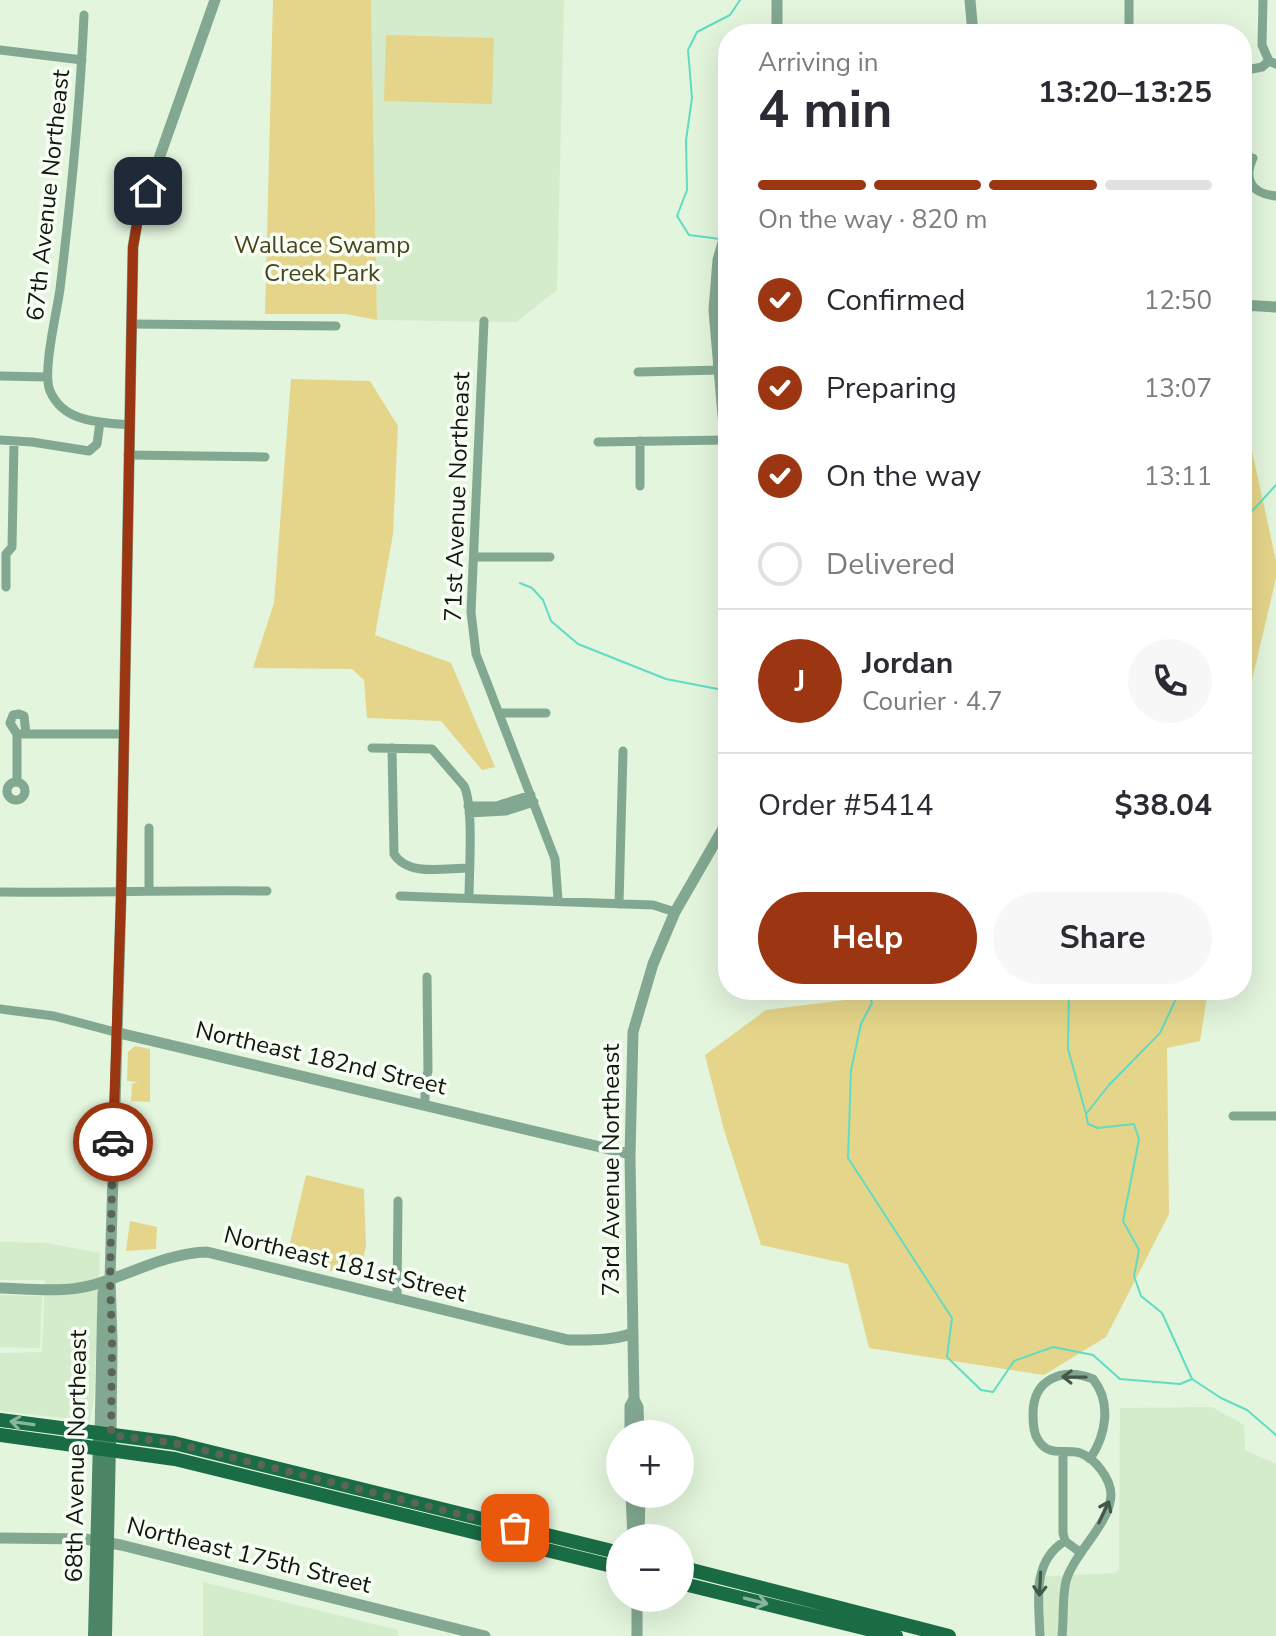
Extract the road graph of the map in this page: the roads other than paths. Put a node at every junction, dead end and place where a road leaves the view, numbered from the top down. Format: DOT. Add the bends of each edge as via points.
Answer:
graph roads {
  1 [pos="215,0"];
  2 [pos="777,0"];
  3 [pos="970,0"];
  4 [pos="1129,0"];
  5 [pos="1263,0"];
  6 [pos="84,15"];
  7 [pos="777,24"];
  8 [pos="972,24"];
  9 [pos="1129,24"];
  10 [pos="0,50"];
  11 [pos="82,60"];
  12 [pos="1272,62"];
  13 [pos="1252,69"];
  14 [pos="1252,186"];
  15 [pos="1276,196"];
  16 [pos="718,266"];
  17 [pos="1252,306"];
  18 [pos="1276,307"];
  19 [pos="484,321"];
  20 [pos="131,324"];
  21 [pos="336,326"];
  22 [pos="718,336"];
  23 [pos="718,370"];
  24 [pos="638,372"];
  25 [pos="0,376"];
  26 [pos="47,377"];
  27 [pos="100,422"];
  28 [pos="129,425"];
  29 [pos="0,440"];
  30 [pos="718,440"];
  31 [pos="14,441"];
  32 [pos="640,441"];
  33 [pos="598,442"];
  34 [pos="128,455"];
  35 [pos="265,457"];
  36 [pos="640,486"];
  37 [pos="474,557"];
  38 [pos="550,557"];
  39 [pos="6,587"];
  40 [pos="499,713"];
  41 [pos="546,713"];
  42 [pos="122,734"];
  43 [pos="372,748"];
  44 [pos="392,748"];
  45 [pos="623,751"];
  46 [pos="17,781"];
  47 [pos="533,798"];
  48 [pos="468,810"];
  49 [pos="149,828"];
  50 [pos="718,837"];
  51 [pos="469,868"];
  52 [pos="149,890"];
  53 [pos="267,891"];
  54 [pos="0,892"];
  55 [pos="121,894"];
  56 [pos="400,896"];
  57 [pos="469,897"];
  58 [pos="558,900"];
  59 [pos="619,904"];
  60 [pos="675,912"];
  61 [pos="427,977"];
  62 [pos="0,1009"];
  63 [pos="115,1032"];
  64 [pos="425,1105"];
  65 [pos="1233,1116"];
  66 [pos="1276,1116"];
  67 [pos="630,1154"];
  68 [pos="398,1201"];
  69 [pos="110,1279"];
  70 [pos="0,1288"];
  71 [pos="397,1299"];
  72 [pos="633,1333"];
  73 [pos="634,1399"];
  74 [pos="0,1420"];
  75 [pos="630,1420"];
  76 [pos="638,1420"];
  77 [pos="0,1435"];
  78 [pos="104,1441"];
  79 [pos="1063,1454"];
  80 [pos="1090,1459"];
  81 [pos="0,1538"];
  82 [pos="1065,1541"];
  83 [pos="101,1542"];
  84 [pos="606,1550"];
  85 [pos="1081,1553"];
  86 [pos="606,1565"];
  87 [pos="694,1571"];
  88 [pos="694,1586"];
  89 [pos="637,1612"];
  90 [pos="94,1636"];
  91 [pos="106,1636"];
  92 [pos="485,1636"];
  93 [pos="637,1636"];
  94 [pos="896,1636"];
  95 [pos="949,1636"];
  96 [pos="1040,1636"];
  97 [pos="1062,1636"];
  1 -- 20 [label="street, 68th Avenue Northeast" via="138,218"];
  2 -- 7 [label="street"];
  3 -- 8 [label="street"];
  4 -- 9 [label="street"];
  5 -- 12 [label="street" via="1262,45"];
  6 -- 11 [label="street, 67th Avenue Northeast"];
  10 -- 11 [label="street"];
  11 -- 26 [label="street, 67th Avenue Northeast"];
  12 -- 13 [label="street"];
  14 -- 15 [label="street"];
  16 -- 22 [label="street"];
  17 -- 18 [label="street"];
  19 -- 37 [label="street, 71st Avenue Northeast"];
  20 -- 21 [label="street"];
  20 -- 28 [label="street, 68th Avenue Northeast"];
  23 -- 24 [label="street"];
  25 -- 26 [label="street"];
  26 -- 27 [label="street" via="62,410"];
  27 -- 28 [label="street"];
  27 -- 31 [label="street" via="97,444 89,451"];
  28 -- 34 [label="street, 68th Avenue Northeast"];
  29 -- 31 [label="street"];
  30 -- 32 [label="street"];
  31 -- 39 [label="street"];
  32 -- 33 [label="street"];
  32 -- 36 [label="street"];
  34 -- 35 [label="street"];
  34 -- 42 [label="street, 68th Avenue Northeast"];
  37 -- 38 [label="street"];
  37 -- 40 [label="street, 71st Avenue Northeast" via="471,612 476,654"];
  40 -- 41 [label="street"];
  40 -- 47 [label="street, 71st Avenue Northeast"];
  42 -- 46 [label="street" via="21,734"];
  42 -- 55 [label="street, 68th Avenue Northeast"];
  43 -- 44 [label="street"];
  44 -- 48 [label="street" via="432,749 464,786"];
  44 -- 51 [label="street" via="394,854 409,869"];
  45 -- 59 [label="street"];
  47 -- 48 [label="street" via="506,811"];
  47 -- 58 [label="street, 71st Avenue Northeast" via="555,859"];
  48 -- 51 [label="street"];
  49 -- 52 [label="street"];
  50 -- 60 [label="street, 73rd Avenue Northeast"];
  51 -- 57 [label="street"];
  52 -- 53 [label="street"];
  52 -- 55 [label="street"];
  54 -- 55 [label="street"];
  55 -- 63 [label="street, 68th Avenue Northeast"];
  56 -- 57 [label="street"];
  57 -- 58 [label="street"];
  58 -- 59 [label="street"];
  59 -- 60 [label="street"];
  60 -- 67 [label="street, 73rd Avenue Northeast" via="633,1032"];
  61 -- 64 [label="street"];
  62 -- 63 [label="street, Northeast 182nd Street"];
  63 -- 64 [label="street, Northeast 182nd Street"];
  63 -- 69 [label="street, 68th Avenue Northeast"];
  64 -- 67 [label="street, Northeast 182nd Street"];
  65 -- 66 [label="street"];
  67 -- 72 [label="street, 73rd Avenue Northeast"];
  68 -- 71 [label="street"];
  69 -- 70 [label="street, Northeast 181st Street" via="72,1289"];
  69 -- 71 [label="street, Northeast 181st Street" via="181,1255 207,1252"];
  69 -- 78 [label="street, 68th Avenue Northeast" via="112,1342"];
  71 -- 72 [label="street, Northeast 181st Street" via="568,1340"];
  72 -- 73 [label="street, 73rd Avenue Northeast"];
  73 -- 75 [label="street, 73rd Avenue Northeast"];
  73 -- 76 [label="street, 73rd Avenue Northeast"];
  78 -- 74 [label="main road, one-way"];
  77 -- 78 [label="main road"];
  78 -- 83 [label="main road, 68th Avenue Northeast"];
  78 -- 84 [label="main road" via="174,1443"];
  78 -- 86 [label="main road"];
  79 -- 80 [label="street" via="1080,1453"];
  80 -- 79 [label="street, one-way" via="1103,1432 1104,1400 1093,1379 1084,1376 1055,1378 1035,1394 1038,1441"];
  79 -- 82 [label="street"];
  85 -- 80 [label="street, one-way" via="1111,1495 1106,1477"];
  81 -- 83 [label="street, Northeast 175th Street"];
  82 -- 85 [label="street"];
  82 -- 96 [label="street, one-way" via="1041,1569"];
  83 -- 90 [label="main road, 68th Avenue Northeast"];
  83 -- 91 [label="main road, 68th Avenue Northeast"];
  83 -- 92 [label="street, Northeast 175th Street"];
  85 -- 97 [label="street" via="1066,1583"];
  87 -- 95 [label="main road"];
  88 -- 94 [label="main road, one-way"];
  89 -- 93 [label="street"];
}
